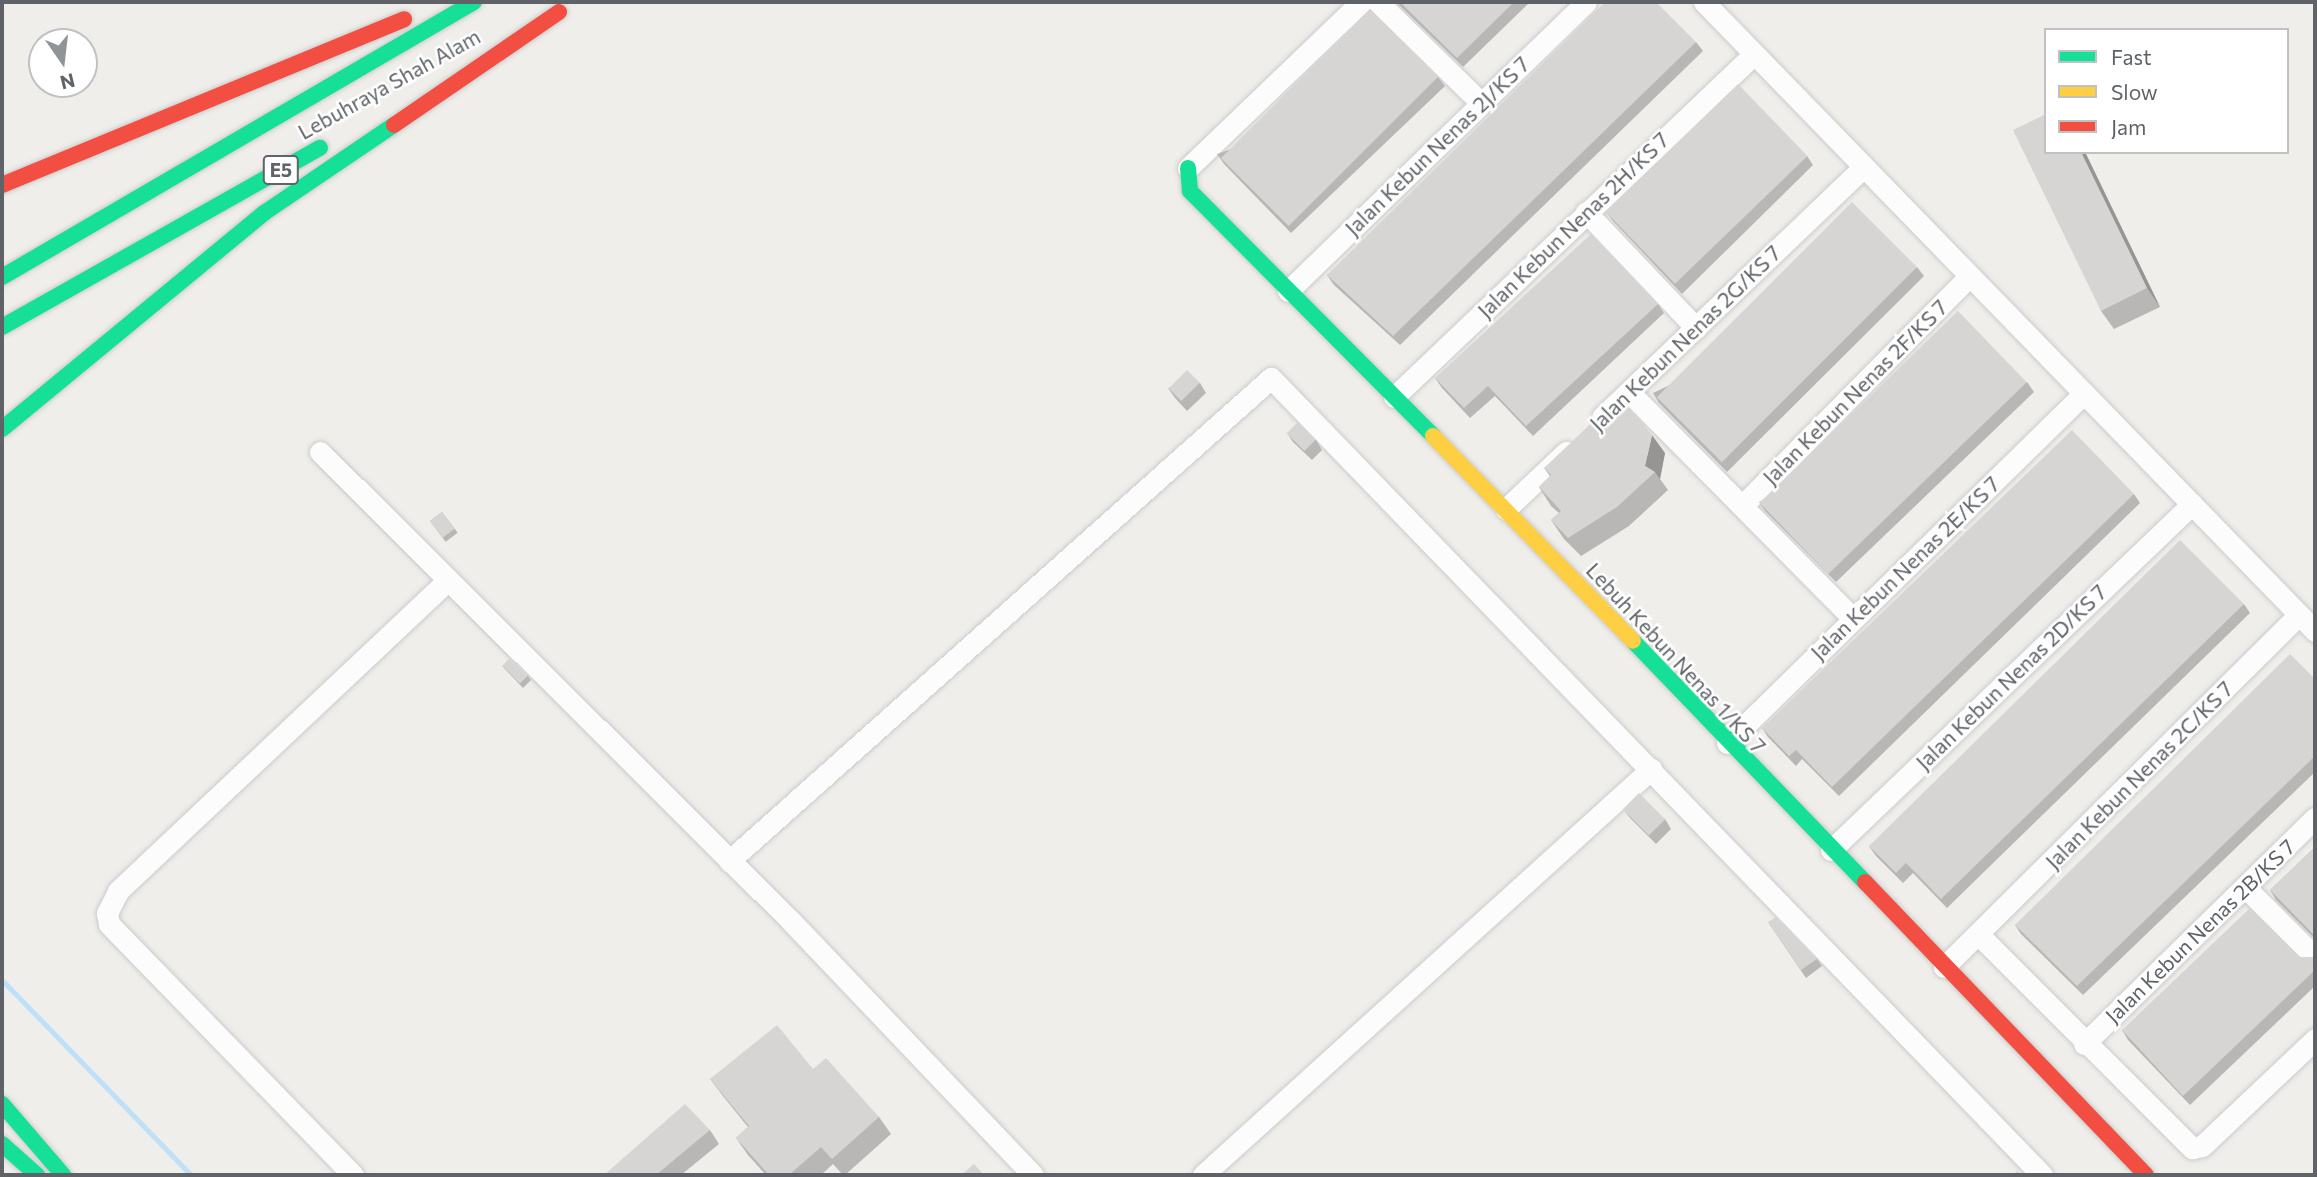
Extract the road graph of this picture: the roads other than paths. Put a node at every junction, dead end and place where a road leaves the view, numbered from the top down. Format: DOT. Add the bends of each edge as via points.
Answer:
graph roads {
  1 [pos="441,2"];
  2 [pos="474,2"];
  3 [pos="578,2"];
  4 [pos="1361,2"];
  5 [pos="1378,2"];
  6 [pos="1586,2"];
  7 [pos="1704,2"];
  8 [pos="559,12"];
  9 [pos="1753,55"];
  10 [pos="1481,103"];
  11 [pos="1864,167"];
  12 [pos="1188,168"];
  13 [pos="2,185"];
  14 [pos="1586,212"];
  15 [pos="2,276"];
  16 [pos="1969,277"];
  17 [pos="1288,291"];
  18 [pos="2,327"];
  19 [pos="1696,328"];
  20 [pos="1629,392"];
  21 [pos="2084,394"];
  22 [pos="1394,397"];
  23 [pos="2,429"];
  24 [pos="320,452"];
  25 [pos="2192,504"];
  26 [pos="1742,506"];
  27 [pos="1506,509"];
  28 [pos="446,582"];
  29 [pos="2300,615"];
  30 [pos="1853,618"];
  31 [pos="2315,631"];
  32 [pos="1727,743"];
  33 [pos="1651,769"];
  34 [pos="2315,818"];
  35 [pos="1830,850"];
  36 [pos="729,861"];
  37 [pos="2245,887"];
  38 [pos="1978,934"];
  39 [pos="2315,957"];
  40 [pos="1944,967"];
  41 [pos="2315,1039"];
  42 [pos="2084,1044"];
  43 [pos="2,1104"];
  44 [pos="2,1144"];
  45 [pos="37,1175"];
  46 [pos="63,1175"];
  47 [pos="353,1175"];
  48 [pos="1033,1175"];
  49 [pos="1203,1175"];
  50 [pos="2042,1175"];
  51 [pos="2146,1175"];
  1 -- 13 [label="main road"];
  2 -- 15 [label="main road, Lebuhraya Shah Alam / E5"];
  3 -- 8 [label="main road, Lebuhraya Shah Alam / E5"];
  4 -- 12 [label="street"];
  5 -- 10 [label="street"];
  6 -- 10 [label="street, Jalan Kebun Nenas 2J/KS 7"];
  7 -- 9 [label="street"];
  8 -- 18 [label="main road, Lebuhraya Shah Alam / E5"];
  8 -- 23 [label="main road" via="264,213"];
  9 -- 11 [label="street"];
  9 -- 14 [label="street, Jalan Kebun Nenas 2H/KS 7"];
  10 -- 17 [label="street, Jalan Kebun Nenas 2J/KS 7"];
  11 -- 16 [label="street"];
  11 -- 19 [label="street, Jalan Kebun Nenas 2G/KS 7"];
  12 -- 17 [label="main road, Lebuh Kebun Nenas 1/KS 7" via="1190,191"];
  14 -- 19 [label="street"];
  14 -- 22 [label="street, Jalan Kebun Nenas 2H/KS 7"];
  16 -- 21 [label="street"];
  16 -- 26 [label="street, Jalan Kebun Nenas 2F/KS 7"];
  17 -- 22 [label="main road, Lebuh Kebun Nenas 1/KS 7"];
  19 -- 20 [label="street, Jalan Kebun Nenas 2G/KS 7"];
  20 -- 26 [label="street"];
  20 -- 27 [label="street, Jalan Kebun Nenas 2G/KS 7"];
  21 -- 25 [label="street"];
  21 -- 30 [label="street, Jalan Kebun Nenas 2E/KS 7"];
  22 -- 27 [label="main road, Lebuh Kebun Nenas 1/KS 7"];
  24 -- 28 [label="street"];
  25 -- 29 [label="street"];
  25 -- 35 [label="street, Jalan Kebun Nenas 2D/KS 7"];
  26 -- 30 [label="street"];
  27 -- 32 [label="main road, Lebuh Kebun Nenas 1/KS 7"];
  28 -- 36 [label="street"];
  28 -- 47 [label="street" via="118,891 107,913 109,924"];
  29 -- 31 [label="street"];
  29 -- 38 [label="street, Jalan Kebun Nenas 2C/KS 7"];
  30 -- 32 [label="street, Jalan Kebun Nenas 2E/KS 7"];
  32 -- 35 [label="main road, Lebuh Kebun Nenas 1/KS 7"];
  33 -- 36 [label="street" via="1271,377"];
  33 -- 49 [label="street"];
  33 -- 50 [label="street"];
  34 -- 37 [label="street, Jalan Kebun Nenas 2B/KS 7"];
  35 -- 40 [label="main road, Lebuh Kebun Nenas 1/KS 7"];
  36 -- 48 [label="street"];
  37 -- 39 [label="street"];
  37 -- 42 [label="street, Jalan Kebun Nenas 2B/KS 7"];
  38 -- 40 [label="street, Jalan Kebun Nenas 2C/KS 7"];
  38 -- 42 [label="street"];
  40 -- 51 [label="main road, Lebuh Kebun Nenas 1/KS 7"];
  41 -- 42 [label="street" via="2202,1146 2192,1148"];
  43 -- 46 [label="main road"];
  44 -- 45 [label="main road"];
}
